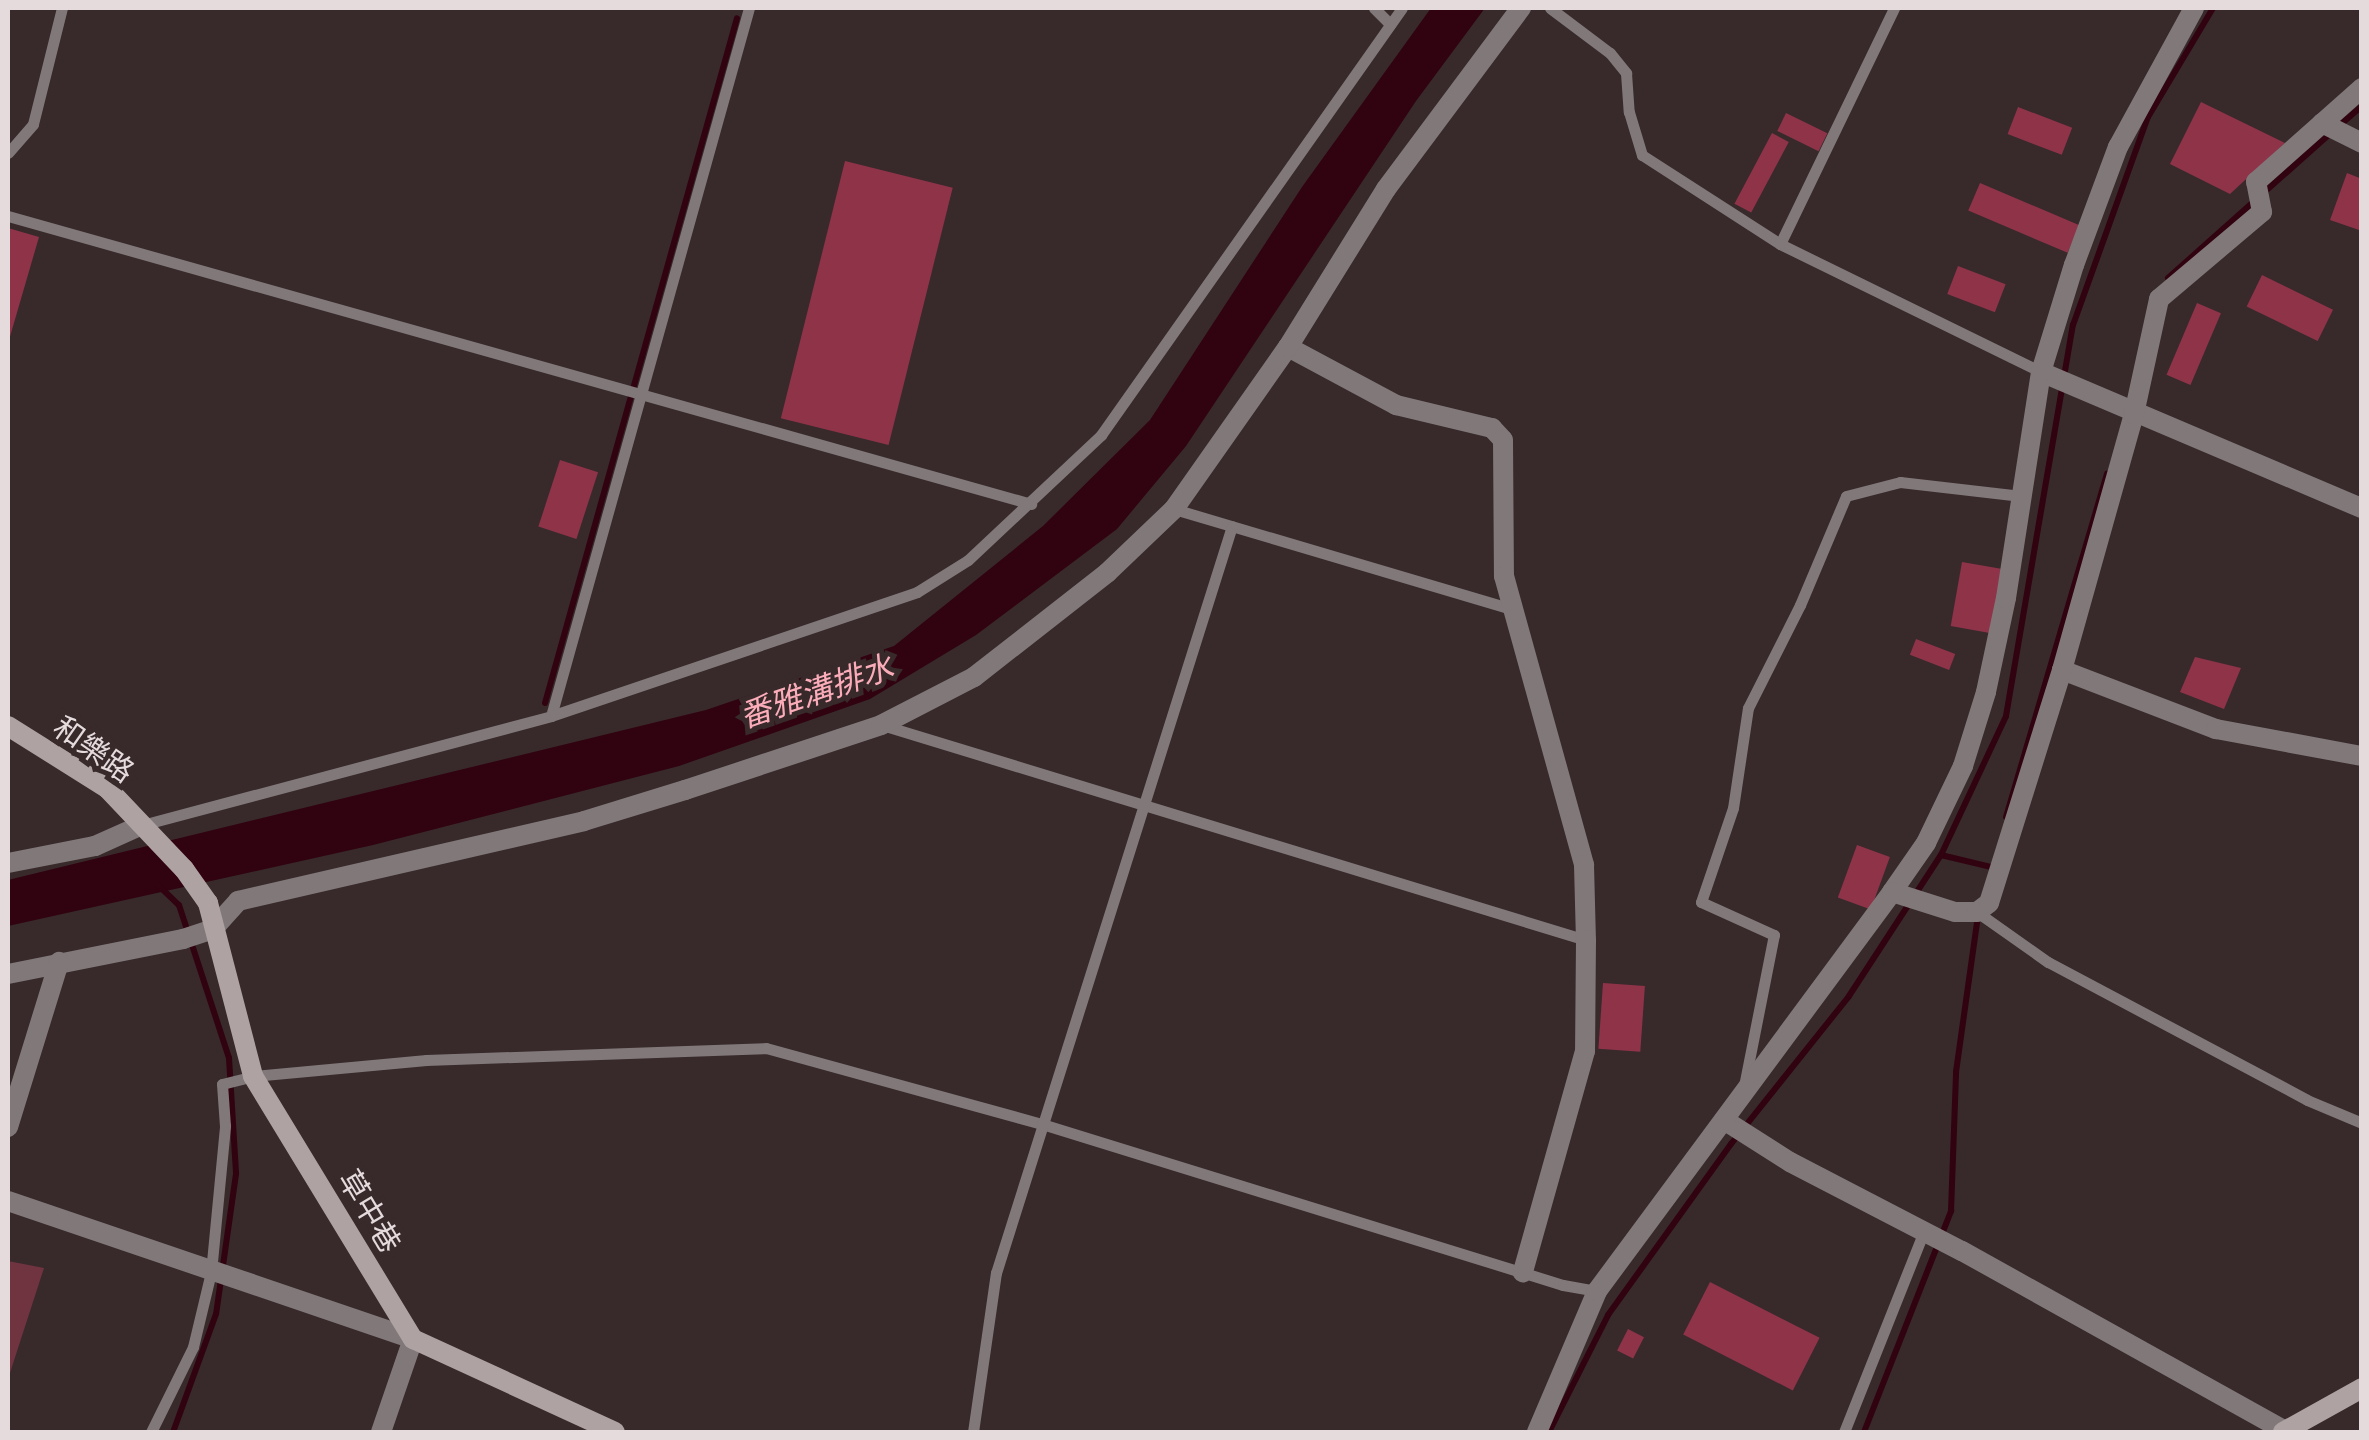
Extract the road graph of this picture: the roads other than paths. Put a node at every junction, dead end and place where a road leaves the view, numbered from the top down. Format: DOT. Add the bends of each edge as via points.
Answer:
graph roads {
  1 [pos="62,8"];
  2 [pos="748,8"];
  3 [pos="1374,8"];
  4 [pos="1402,8"];
  5 [pos="1522,8"];
  6 [pos="1550,8"];
  7 [pos="1894,8"];
  8 [pos="2194,8"];
  9 [pos="1390,24"];
  10 [pos="2362,88"];
  11 [pos="2322,123"];
  12 [pos="2362,142"];
  13 [pos="8,153"];
  14 [pos="8,216"];
  15 [pos="1780,244"];
  16 [pos="1288,346"];
  17 [pos="2041,372"];
  18 [pos="643,394"];
  19 [pos="2134,414"];
  20 [pos="2021,496"];
  21 [pos="1031,504"];
  22 [pos="2362,508"];
  23 [pos="1174,509"];
  24 [pos="1232,526"];
  25 [pos="1516,610"];
  26 [pos="2062,670"];
  27 [pos="551,716"];
  28 [pos="881,725"];
  29 [pos="8,726"];
  30 [pos="2362,756"];
  31 [pos="1143,806"];
  32 [pos="142,825"];
  33 [pos="8,863"];
  34 [pos="1892,892"];
  35 [pos="208,904"];
  36 [pos="1978,912"];
  37 [pos="214,928"];
  38 [pos="1586,940"];
  39 [pos="59,962"];
  40 [pos="8,974"];
  41 [pos="253,1076"];
  42 [pos="1742,1096"];
  43 [pos="2362,1123"];
  44 [pos="1042,1124"];
  45 [pos="8,1127"];
  46 [pos="1736,1127"];
  47 [pos="8,1201"];
  48 [pos="1923,1233"];
  49 [pos="211,1272"];
  50 [pos="1523,1272"];
  51 [pos="1597,1291"];
  52 [pos="413,1339"];
  53 [pos="2362,1388"];
  54 [pos="151,1432"];
  55 [pos="381,1432"];
  56 [pos="615,1432"];
  57 [pos="973,1432"];
  58 [pos="1536,1432"];
  59 [pos="1844,1432"];
  60 [pos="2284,1432"];
  1 -- 13 [label="lane" via="32,124"];
  2 -- 18 [label="lane"];
  3 -- 9 [label="lane"];
  4 -- 9 [label="lane"];
  5 -- 16 [label="street" via="1386,189"];
  6 -- 15 [label="lane" via="1610,52 1626,74 1642,155"];
  7 -- 15 [label="lane"];
  8 -- 17 [label="street" via="2118,147"];
  9 -- 21 [label="lane" via="1150,370 1101,435"];
  10 -- 11 [label="street"];
  11 -- 12 [label="street"];
  11 -- 19 [label="street" via="2256,182 2262,212 2159,299"];
  14 -- 18 [label="lane"];
  15 -- 17 [label="lane"];
  16 -- 23 [label="street"];
  16 -- 25 [label="street" via="1396,405 1492,428 1503,440 1504,576"];
  17 -- 19 [label="street"];
  17 -- 20 [label="street"];
  18 -- 21 [label="lane"];
  18 -- 27 [label="lane"];
  19 -- 22 [label="street"];
  19 -- 26 [label="street"];
  20 -- 34 [label="street" via="2002,617 1963,766 1926,843"];
  20 -- 42 [label="lane" via="1900,482 1846,496 1748,708 1733,808 1701,902 1774,935"];
  21 -- 27 [label="lane" via="968,560 917,592"];
  23 -- 24 [label="lane"];
  23 -- 28 [label="street" via="1108,573 974,678"];
  24 -- 25 [label="lane"];
  24 -- 31 [label="lane"];
  25 -- 38 [label="street" via="1584,865"];
  26 -- 30 [label="street" via="2216,729"];
  26 -- 36 [label="street" via="1996,888"];
  27 -- 32 [label="lane"];
  28 -- 31 [label="lane"];
  28 -- 37 [label="street" via="584,821 238,900"];
  29 -- 32 [label="street, 和樂路" via="106,788"];
  31 -- 38 [label="lane"];
  31 -- 44 [label="lane"];
  32 -- 33 [label="street" via="95,846"];
  32 -- 35 [label="street, 和樂路"];
  34 -- 36 [label="street" via="1955,912"];
  34 -- 42 [label="street"];
  35 -- 37 [label="street, 草中巷"];
  36 -- 43 [label="lane" via="2048,962"];
  37 -- 39 [label="street"];
  37 -- 41 [label="street, 草中巷"];
  38 -- 50 [label="street" via="1585,1051"];
  39 -- 40 [label="street"];
  39 -- 45 [label="street"];
  41 -- 44 [label="lane" via="426,1060 745,1045"];
  41 -- 49 [label="lane" via="222,1084 225,1126"];
  41 -- 52 [label="street, 草中巷"];
  42 -- 46 [label="street"];
  44 -- 50 [label="lane"];
  44 -- 57 [label="lane" via="996,1273"];
  46 -- 48 [label="street"];
  46 -- 51 [label="street"];
  47 -- 49 [label="street"];
  48 -- 59 [label="lane"];
  48 -- 60 [label="street"];
  49 -- 52 [label="street"];
  49 -- 54 [label="lane" via="193,1346"];
  50 -- 51 [label="lane"];
  51 -- 58 [label="street"];
  52 -- 55 [label="street"];
  52 -- 56 [label="street"];
  53 -- 60 [label="street"];
}
